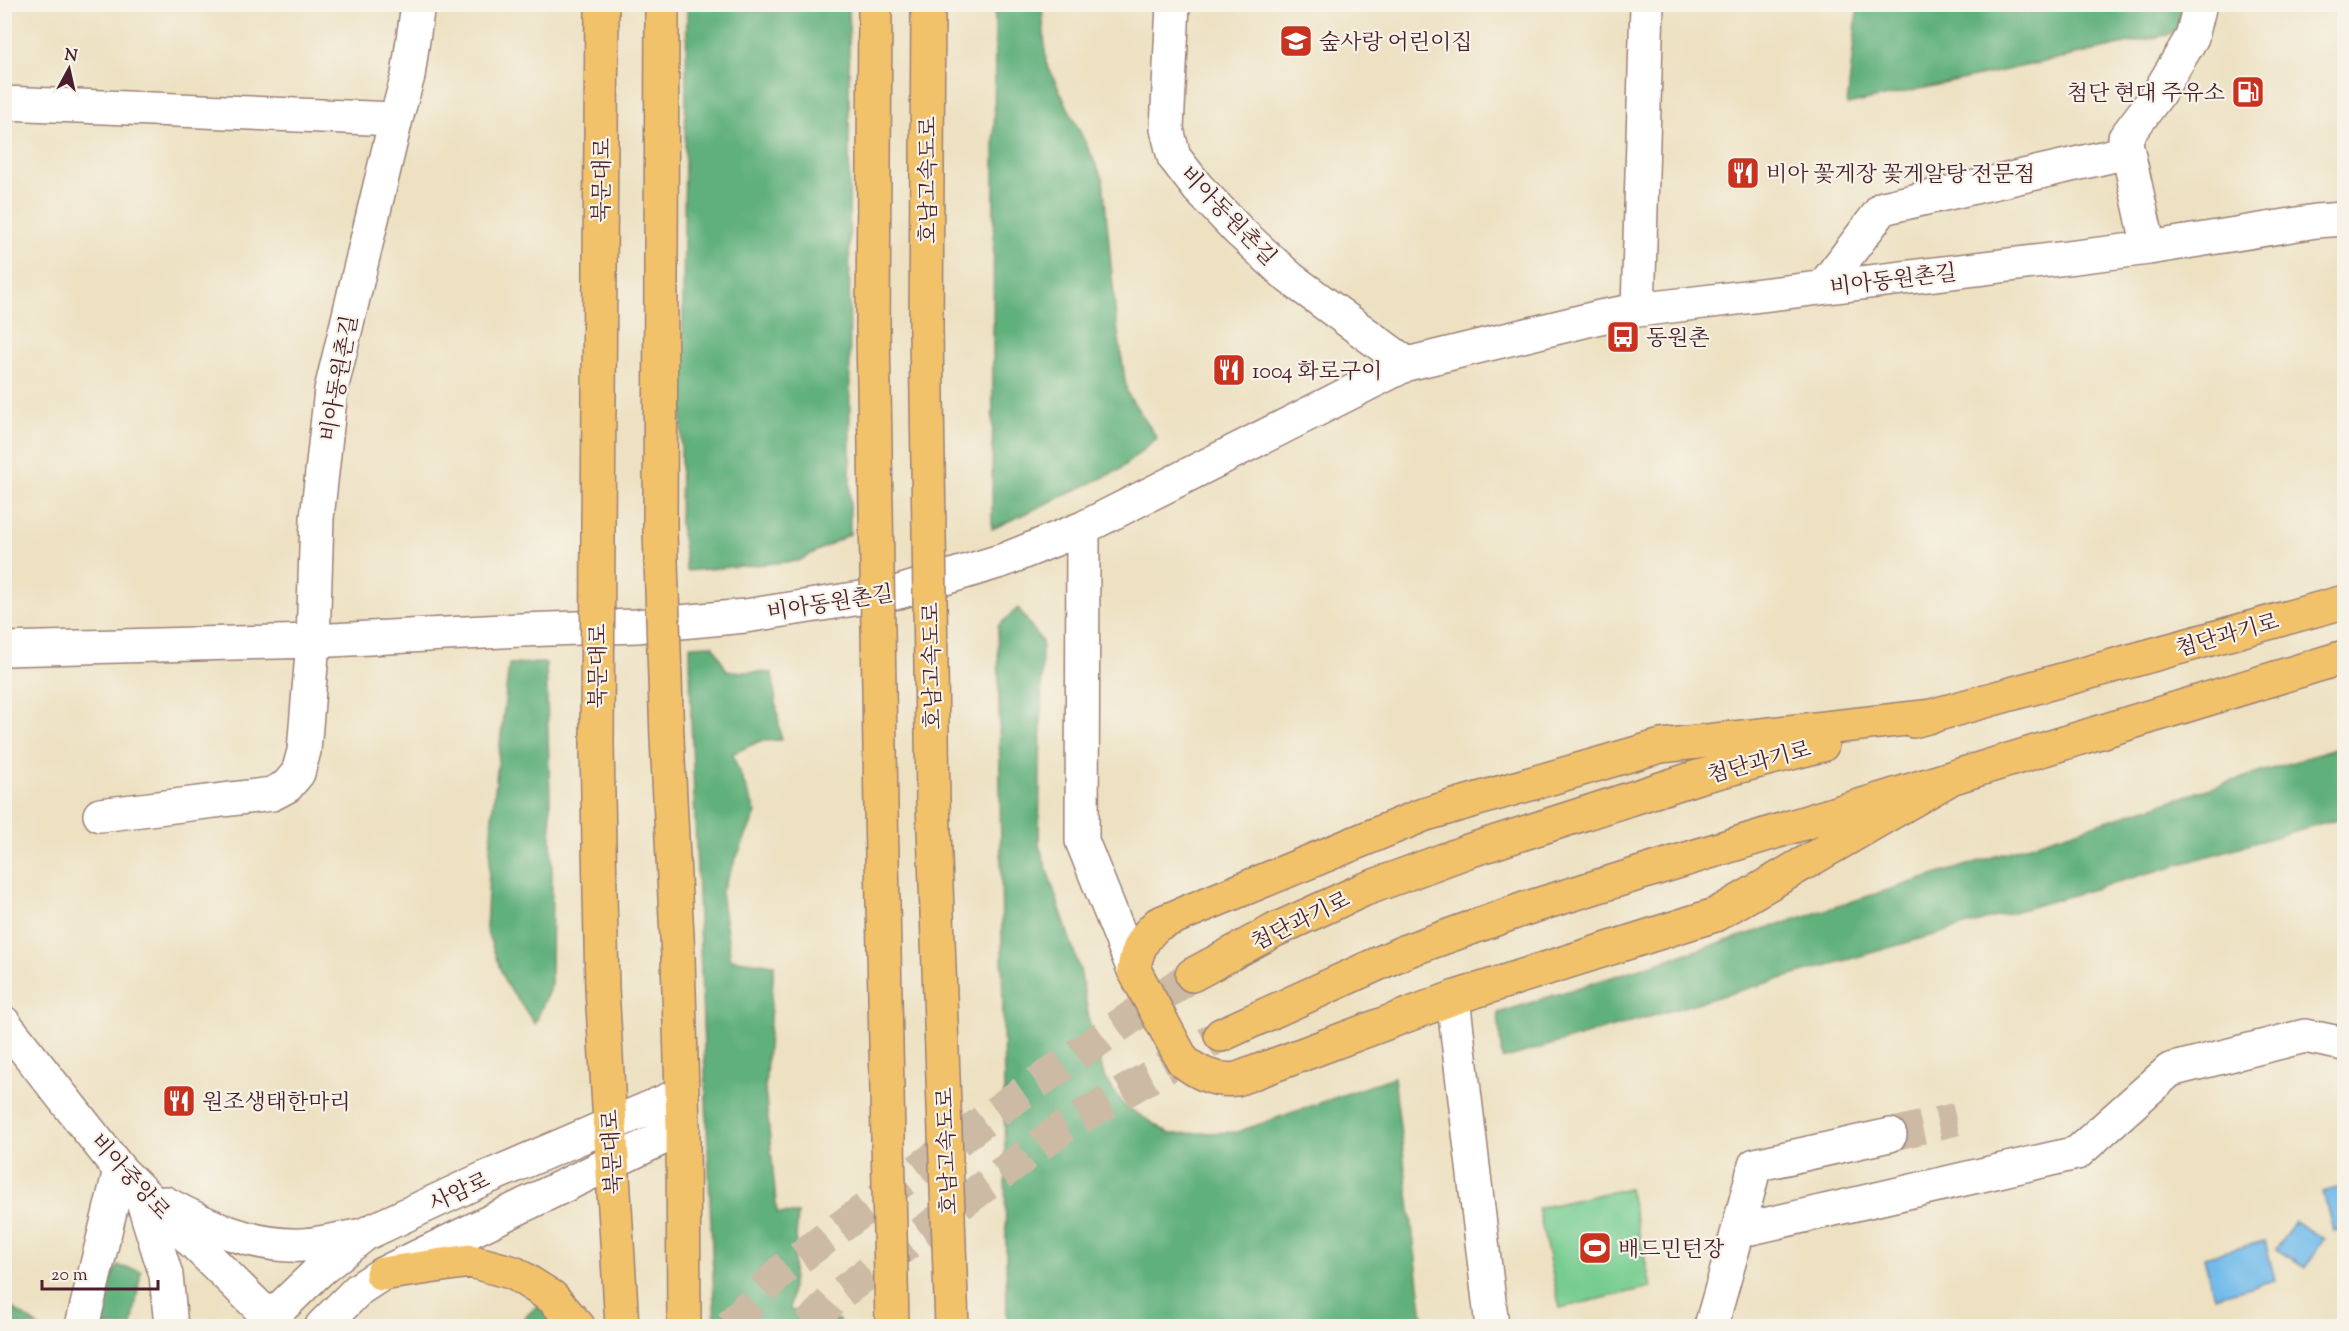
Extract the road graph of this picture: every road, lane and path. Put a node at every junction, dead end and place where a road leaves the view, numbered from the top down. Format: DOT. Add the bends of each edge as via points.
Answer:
graph roads {
  1 [pos="418,4"];
  2 [pos="602,4"];
  3 [pos="662,4"];
  4 [pos="875,4"];
  5 [pos="928,4"];
  6 [pos="1173,4"];
  7 [pos="1647,4"];
  8 [pos="2200,4"];
  9 [pos="4,103"];
  10 [pos="396,119"];
  11 [pos="2128,152"];
  12 [pos="2344,219"];
  13 [pos="2149,248"];
  14 [pos="1823,287"];
  15 [pos="1638,310"];
  16 [pos="1407,364"];
  17 [pos="1083,528"];
  18 [pos="2344,602"];
  19 [pos="313,641"];
  20 [pos="4,649"];
  21 [pos="2344,657"];
  22 [pos="1933,716"];
  23 [pos="1953,777"];
  24 [pos="100,815"];
  25 [pos="1134,970"];
  26 [pos="1192,975"];
  27 [pos="1453,998"];
  28 [pos="4,1023"];
  29 [pos="1221,1035"];
  30 [pos="2344,1044"];
  31 [pos="682,1094"];
  32 [pos="609,1126"];
  33 [pos="683,1128"];
  34 [pos="1890,1135"];
  35 [pos="612,1162"];
  36 [pos="130,1180"];
  37 [pos="1738,1231"];
  38 [pos="365,1234"];
  39 [pos="382,1274"];
  40 [pos="266,1322"];
  41 [pos="82,1326"];
  42 [pos="171,1326"];
  43 [pos="322,1326"];
  44 [pos="578,1326"];
  45 [pos="622,1326"];
  46 [pos="684,1326"];
  47 [pos="892,1326"];
  48 [pos="952,1326"];
  49 [pos="1492,1326"];
  50 [pos="1711,1326"];
  1 -- 10 [label="street, 비아동원촌길" via="408,76"];
  2 -- 32 [label="main road, 북문대로, bridge" via="597,746"];
  3 -- 31 [label="main road, bridge" via="660,531"];
  4 -- 47 [label="main road, bridge" via="873,328"];
  5 -- 48 [label="main road, 호남고속도로, bridge" via="926,329 933,802"];
  6 -- 16 [label="street, 비아동원촌길" via="1167,129 1174,157 1239,231 1290,278"];
  7 -- 15 [label="street"];
  8 -- 11 [label="street" via="2192,37 2158,94 2125,138"];
  9 -- 10 [label="street"];
  10 -- 19 [label="street, 비아동원촌길" via="331,390 317,518"];
  11 -- 13 [label="street"];
  11 -- 14 [label="street" via="1883,208"];
  12 -- 13 [label="street, 비아동원촌길"];
  13 -- 14 [label="street, 비아동원촌길"];
  14 -- 15 [label="street, 비아동원촌길"];
  15 -- 16 [label="street, 비아동원촌길"];
  16 -- 17 [label="street, 비아동원촌길"];
  17 -- 19 [label="street, 비아동원촌길" via="1005,560 899,592 745,616 637,626"];
  17 -- 25 [label="street" via="1082,841"];
  18 -- 22 [label="main road, 첨단과기로"];
  19 -- 20 [label="street, 비아동원촌길"];
  19 -- 24 [label="street" via="304,751 298,773 287,786 272,794"];
  21 -- 23 [label="main road"];
  22 -- 25 [label="main road" via="1661,746 1423,815 1158,924 1143,940"];
  22 -- 26 [label="main road, 첨단과기로" via="1698,777 1468,851 1353,894"];
  23 -- 27 [label="main road" via="1715,915"];
  23 -- 29 [label="main road" via="1524,909 1406,951"];
  25 -- 27 [label="main road" via="1183,1060 1203,1074 1226,1080"];
  27 -- 49 [label="street"];
  28 -- 36 [label="street, 비아중앙로"];
  30 -- 37 [label="street" via="2305,1036 2170,1070 2077,1153"];
  31 -- 32 [label="street, 사암로"];
  31 -- 33 [label="main road"];
  32 -- 35 [label="main road, 북문대로"];
  32 -- 38 [label="street, 사암로"];
  33 -- 35 [label="street, 사암로"];
  33 -- 46 [label="main road"];
  34 -- 37 [label="street" via="1755,1165"];
  35 -- 39 [label="street, 사암로"];
  35 -- 45 [label="main road, 북문대로"];
  36 -- 38 [label="street" via="232,1236 303,1245"];
  36 -- 40 [label="street, 비아중앙로"];
  36 -- 41 [label="street"];
  36 -- 42 [label="street" via="166,1275"];
  37 -- 50 [label="street"];
  38 -- 40 [label="street, 사암로"];
  39 -- 43 [label="street, 사암로" via="359,1289"];
  39 -- 44 [label="main road" via="470,1261 514,1273 552,1297"];
}
